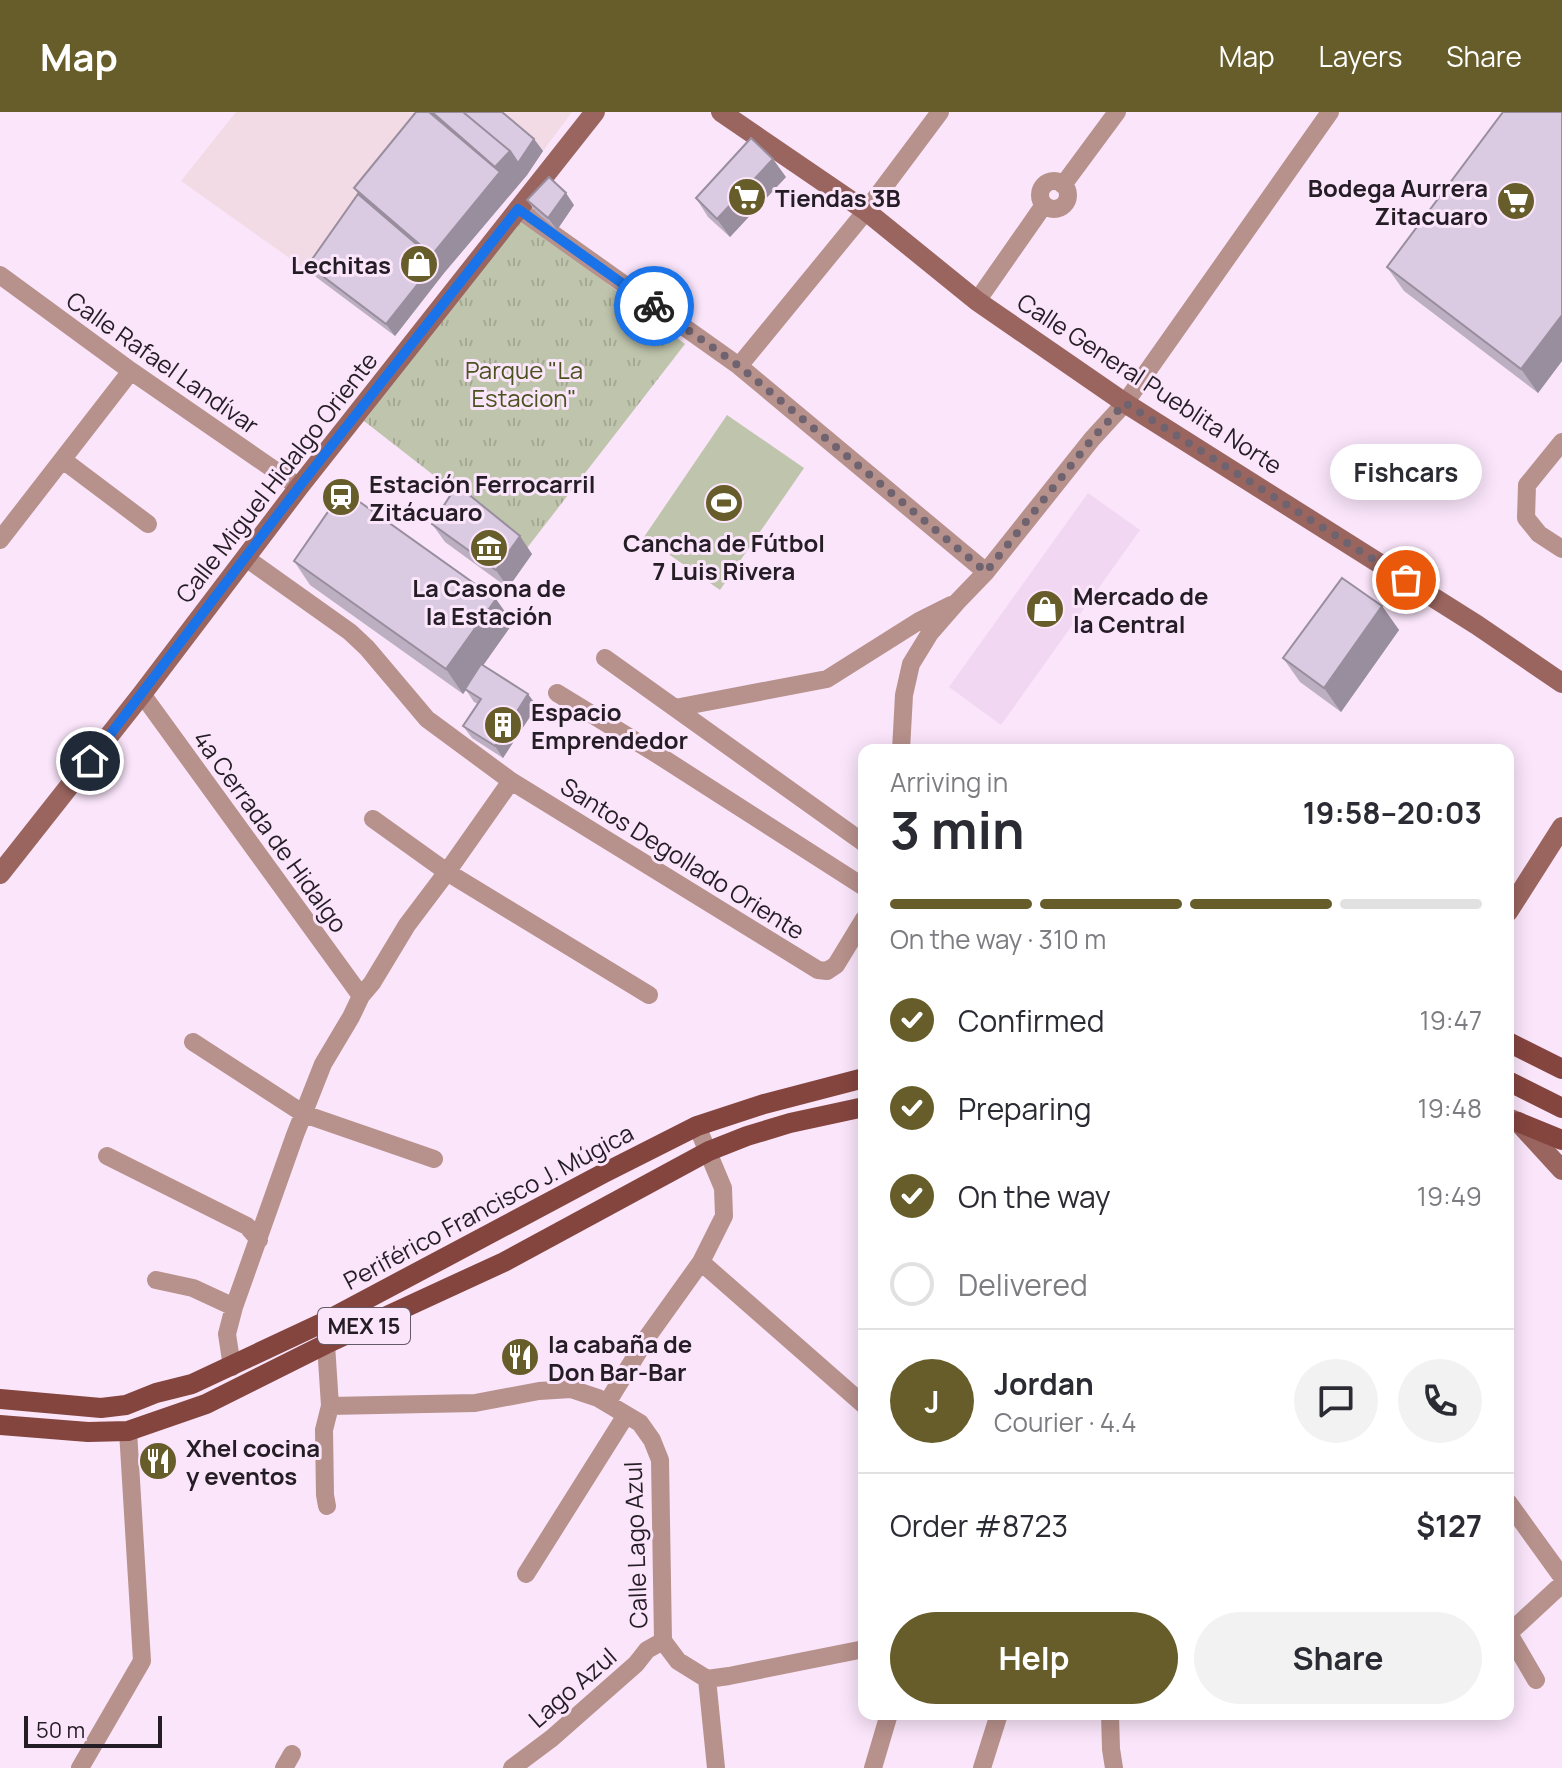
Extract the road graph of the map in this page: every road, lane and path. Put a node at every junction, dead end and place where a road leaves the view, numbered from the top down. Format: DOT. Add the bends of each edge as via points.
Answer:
graph roads {
  1 [pos="595,112"];
  2 [pos="721,112"];
  3 [pos="940,112"];
  4 [pos="1117,112"];
  5 [pos="1330,112"];
  6 [pos="518,209"];
  7 [pos="866,211"];
  8 [pos="0,275"];
  9 [pos="977,301"];
  10 [pos="739,366"];
  11 [pos="131,371"];
  12 [pos="1125,403"];
  13 [pos="1562,442"];
  14 [pos="63,460"];
  15 [pos="299,487"];
  16 [pos="148,524"];
  17 [pos="0,540"];
  18 [pos="1562,549"];
  19 [pos="246,558"];
  20 [pos="986,572"];
  21 [pos="957,602"];
  22 [pos="605,658"];
  23 [pos="1562,683"];
  24 [pos="557,693"];
  25 [pos="142,694"];
  26 [pos="675,708"];
  27 [pos="901,744"];
  28 [pos="511,781"];
  29 [pos="373,819"];
  30 [pos="1562,827"];
  31 [pos="858,839"];
  32 [pos="447,872"];
  33 [pos="0,874"];
  34 [pos="858,883"];
  35 [pos="1514,903"];
  36 [pos="858,929"];
  37 [pos="649,995"];
  38 [pos="361,996"];
  39 [pos="193,1042"];
  40 [pos="1514,1045"];
  41 [pos="1562,1069"];
  42 [pos="858,1080"];
  43 [pos="1514,1084"];
  44 [pos="858,1108"];
  45 [pos="1562,1108"];
  46 [pos="304,1114"];
  47 [pos="1514,1120"];
  48 [pos="1514,1121"];
  49 [pos="697,1126"];
  50 [pos="1562,1140"];
  51 [pos="709,1151"];
  52 [pos="107,1156"];
  53 [pos="434,1159"];
  54 [pos="1562,1170"];
  55 [pos="259,1240"];
  56 [pos="701,1262"];
  57 [pos="156,1280"];
  58 [pos="234,1307"];
  59 [pos="326,1344"];
  60 [pos="232,1367"];
  61 [pos="0,1399"];
  62 [pos="858,1400"];
  63 [pos="607,1403"];
  64 [pos="330,1406"];
  65 [pos="626,1415"];
  66 [pos="0,1425"];
  67 [pos="128,1431"];
  68 [pos="327,1506"];
  69 [pos="1514,1510"];
  70 [pos="526,1574"];
  71 [pos="1562,1577"];
  72 [pos="1562,1584"];
  73 [pos="1514,1628"];
  74 [pos="663,1641"];
  75 [pos="1514,1643"];
  76 [pos="858,1650"];
  77 [pos="707,1679"];
  78 [pos="1536,1680"];
  79 [pos="887,1720"];
  80 [pos="997,1720"];
  81 [pos="1110,1720"];
  82 [pos="80,1768"];
  83 [pos="512,1768"];
  84 [pos="717,1768"];
  85 [pos="873,1768"];
  86 [pos="982,1768"];
  87 [pos="1114,1768"];
  1 -- 6 [label="street, Calle Miguel Hidalgo Oriente"];
  2 -- 7 [label="street, Calle General Pueblita Norte"];
  3 -- 7 [label="street"];
  4 -- 9 [label="street" via="1063,185 1066,201 1051,209 1044,205"];
  5 -- 12 [label="street"];
  6 -- 10 [label="street"];
  6 -- 15 [label="street, Calle Miguel Hidalgo Oriente"];
  7 -- 9 [label="street, Calle General Pueblita Norte"];
  7 -- 10 [label="street"];
  8 -- 11 [label="street, Calle Rafael Landívar"];
  9 -- 12 [label="street, Calle General Pueblita Norte"];
  10 -- 20 [label="street"];
  11 -- 14 [label="street"];
  11 -- 15 [label="street, Calle Rafael Landívar"];
  12 -- 20 [label="street"];
  12 -- 23 [label="street, Calle General Pueblita Norte"];
  13 -- 18 [label="street" via="1527,485 1526,518"];
  14 -- 16 [label="street"];
  14 -- 17 [label="street"];
  15 -- 19 [label="street, Calle Miguel Hidalgo Oriente"];
  19 -- 25 [label="street, Calle Miguel Hidalgo Oriente"];
  19 -- 28 [label="street, Santos Degollado Oriente" via="350,632 427,719"];
  20 -- 21 [label="street"];
  21 -- 26 [label="street" via="827,679"];
  21 -- 27 [label="street" via="911,664"];
  22 -- 26 [label="street"];
  24 -- 34 [label="street"];
  25 -- 33 [label="street, Calle Miguel Hidalgo Oriente"];
  25 -- 38 [label="street, 4a Cerrada de Hidalgo"];
  26 -- 31 [label="street"];
  28 -- 32 [label="street"];
  28 -- 36 [label="street, Santos Degollado Oriente" via="818,970 836,965"];
  29 -- 32 [label="street"];
  30 -- 35 [label="street"];
  32 -- 37 [label="street"];
  32 -- 38 [label="street"];
  38 -- 46 [label="street" via="323,1064"];
  39 -- 46 [label="street"];
  40 -- 41 [label="main road"];
  42 -- 49 [label="main road, Periférico Francisco J. Múgica / MEX 15"];
  43 -- 45 [label="main road"];
  44 -- 51 [label="main road, Periférico Francisco J. Múgica / MEX 15" via="790,1123"];
  46 -- 53 [label="street"];
  46 -- 55 [label="street"];
  47 -- 50 [label="main road"];
  48 -- 54 [label="street"];
  49 -- 51 [label="street"];
  49 -- 60 [label="main road, Periférico Francisco J. Múgica / MEX 15"];
  51 -- 56 [label="street" via="723,1188 724,1216"];
  51 -- 59 [label="main road, Periférico Francisco J. Múgica / MEX 15" via="504,1262"];
  52 -- 55 [label="street" via="247,1226"];
  55 -- 58 [label="street"];
  56 -- 62 [label="street"];
  56 -- 63 [label="street"];
  57 -- 58 [label="street" via="193,1288"];
  58 -- 60 [label="street" via="227,1334"];
  59 -- 64 [label="street"];
  59 -- 67 [label="main road, Periférico Francisco J. Múgica / MEX 15" via="206,1404"];
  60 -- 61 [label="main road, Periférico Francisco J. Múgica / MEX 15" via="126,1405 101,1408"];
  63 -- 64 [label="street, Calle Lago Azul" via="571,1389 475,1403"];
  63 -- 65 [label="street, Calle Lago Azul"];
  64 -- 68 [label="street" via="324,1430"];
  65 -- 70 [label="street"];
  65 -- 74 [label="street, Calle Lago Azul" via="640,1423 660,1460"];
  66 -- 67 [label="main road, Periférico Francisco J. Múgica / MEX 15"];
  67 -- 82 [label="street" via="142,1661"];
  69 -- 71 [label="street"];
  72 -- 73 [label="street"];
  74 -- 77 [label="street, Calle Lago Azul" via="678,1661"];
  74 -- 83 [label="street, Lago Azul"];
  75 -- 78 [label="street"];
  76 -- 77 [label="street"];
  77 -- 84 [label="street"];
  79 -- 85 [label="street"];
  80 -- 86 [label="street"];
  81 -- 87 [label="street"];
}
